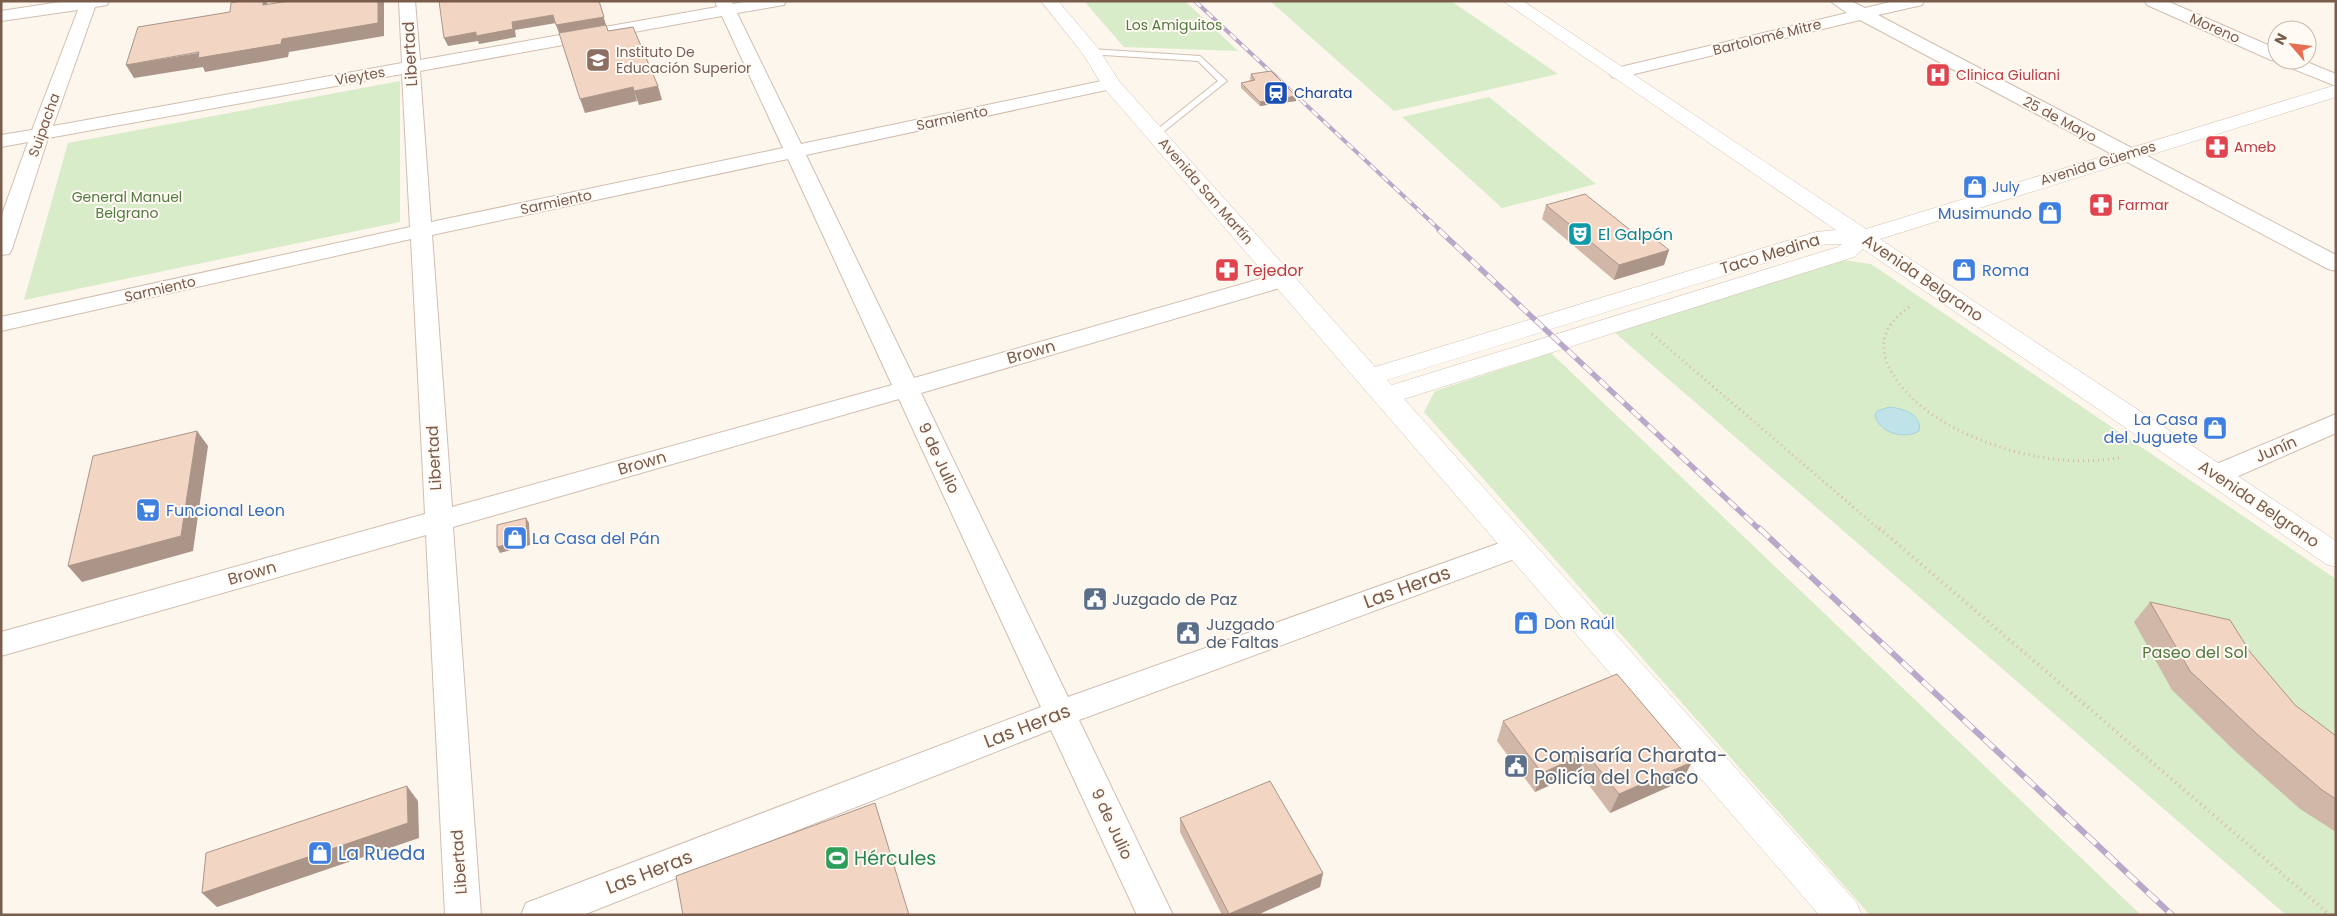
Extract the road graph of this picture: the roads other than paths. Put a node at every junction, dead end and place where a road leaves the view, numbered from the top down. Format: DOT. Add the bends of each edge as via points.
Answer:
graph roads {
  1 [pos="407,1"];
  2 [pos="778,1"];
  3 [pos="1049,1"];
  4 [pos="1511,1"];
  5 [pos="1838,1"];
  6 [pos="1916,1"];
  7 [pos="2153,1"];
  8 [pos="93,2"];
  9 [pos="725,6"];
  10 [pos="1862,14"];
  11 [pos="1,16"];
  12 [pos="1091,52"];
  13 [pos="2267,52"];
  14 [pos="411,67"];
  15 [pos="2310,70"];
  16 [pos="1618,73"];
  17 [pos="2336,81"];
  18 [pos="1111,84"];
  19 [pos="2336,91"];
  20 [pos="40,134"];
  21 [pos="1157,134"];
  22 [pos="1,141"];
  23 [pos="794,152"];
  24 [pos="2127,154"];
  25 [pos="421,231"];
  26 [pos="1862,237"];
  27 [pos="1,249"];
  28 [pos="2336,264"];
  29 [pos="1282,280"];
  30 [pos="1,324"];
  31 [pos="1378,386"];
  32 [pos="906,389"];
  33 [pos="2336,423"];
  34 [pos="2216,475"];
  35 [pos="438,521"];
  36 [pos="1518,547"];
  37 [pos="2336,556"];
  38 [pos="1,644"];
  39 [pos="1060,713"];
  40 [pos="463,915"];
  41 [pos="539,915"];
  42 [pos="1155,915"];
  43 [pos="1843,915"];
  1 -- 14 [label="street, Libertad"];
  2 -- 9 [label="street, Vieytes"];
  3 -- 12 [label="main road, Avenida San Martín"];
  4 -- 16 [label="main road, Avenida Belgrano"];
  5 -- 10 [label="street, 25 de Mayo"];
  6 -- 10 [label="street, Bartolomé Mitre"];
  7 -- 13 [label="street, Moreno"];
  8 -- 11 [label="street"];
  8 -- 20 [label="street, Suipacha"];
  9 -- 14 [label="street, Vieytes"];
  9 -- 23 [label="street, 9 de Julio"];
  10 -- 16 [label="street, Bartolomé Mitre"];
  10 -- 24 [label="street, 25 de Mayo"];
  12 -- 18 [label="main road, Avenida San Martín"];
  12 -- 21 [label="lane" via="1200,59 1223,81"];
  14 -- 20 [label="street, Vieytes"];
  14 -- 25 [label="street, Libertad"];
  15 -- 17 [label="street"];
  16 -- 26 [label="main road, Avenida Belgrano"];
  18 -- 21 [label="main road, Avenida San Martín"];
  18 -- 23 [label="street, Sarmiento"];
  19 -- 24 [label="main road, Avenida Güemes"];
  20 -- 22 [label="street, Vieytes"];
  20 -- 27 [label="street, Suipacha"];
  21 -- 29 [label="main road, Avenida San Martín"];
  23 -- 25 [label="street, Sarmiento"];
  23 -- 32 [label="street, 9 de Julio"];
  24 -- 26 [label="main road, Avenida Güemes"];
  24 -- 28 [label="street, 25 de Mayo"];
  25 -- 30 [label="street, Sarmiento"];
  25 -- 35 [label="street, Libertad"];
  26 -- 31 [label="main road, Taco Medina" via="1846,252"];
  26 -- 34 [label="main road, Avenida Belgrano"];
  29 -- 31 [label="main road, Avenida San Martín"];
  29 -- 32 [label="street, Brown"];
  31 -- 36 [label="main road, Avenida San Martín"];
  32 -- 35 [label="street, Brown"];
  32 -- 39 [label="street, 9 de Julio"];
  33 -- 34 [label="street, Junín"];
  34 -- 37 [label="main road, Avenida Belgrano"];
  35 -- 38 [label="street, Brown"];
  35 -- 40 [label="street, Libertad"];
  36 -- 39 [label="street, Las Heras"];
  36 -- 43 [label="main road, Avenida San Martín"];
  39 -- 41 [label="street, Las Heras"];
  39 -- 42 [label="street, 9 de Julio"];
}
